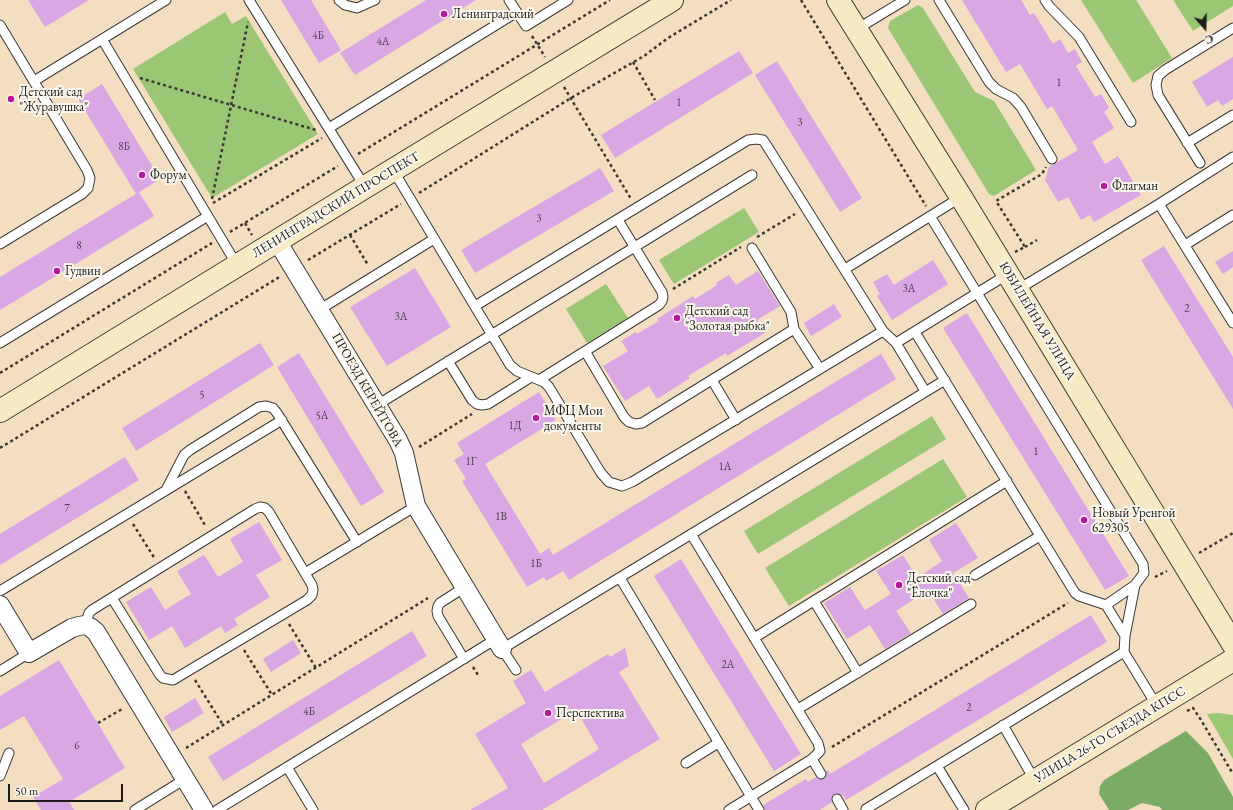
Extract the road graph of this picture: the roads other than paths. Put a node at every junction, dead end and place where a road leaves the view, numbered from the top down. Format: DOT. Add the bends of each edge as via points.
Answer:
graph roads {
  1 [pos="166,0"];
  2 [pos="339,0"];
  3 [pos="375,0"];
  4 [pos="509,0"];
  5 [pos="568,0"];
  6 [pos="672,0"];
  7 [pos="838,0"];
  8 [pos="905,0"];
  9 [pos="938,0"];
  10 [pos="1045,0"];
  11 [pos="250,2"];
  12 [pos="517,12"];
  13 [pos="0,26"];
  14 [pos="1233,28"];
  15 [pos="857,29"];
  16 [pos="102,39"];
  17 [pos="34,81"];
  18 [pos="1233,115"];
  19 [pos="1131,122"];
  20 [pos="329,131"];
  21 [pos="1187,143"];
  22 [pos="1233,157"];
  23 [pos="1052,159"];
  24 [pos="1200,163"];
  25 [pos="393,170"];
  26 [pos="752,174"];
  27 [pos="365,186"];
  28 [pos="961,197"];
  29 [pos="1159,204"];
  30 [pos="931,215"];
  31 [pos="1233,215"];
  32 [pos="208,216"];
  33 [pos="618,220"];
  34 [pos="434,239"];
  35 [pos="277,241"];
  36 [pos="0,244"];
  37 [pos="1185,245"];
  38 [pos="634,247"];
  39 [pos="752,248"];
  40 [pos="237,265"];
  41 [pos="845,269"];
  42 [pos="1008,275"];
  43 [pos="977,293"];
  44 [pos="475,306"];
  45 [pos="320,310"];
  46 [pos="1233,323"];
  47 [pos="794,329"];
  48 [pos="883,331"];
  49 [pos="915,332"];
  50 [pos="492,335"];
  51 [pos="0,342"];
  52 [pos="896,343"];
  53 [pos="585,352"];
  54 [pos="448,361"];
  55 [pos="820,369"];
  56 [pos="535,379"];
  57 [pos="712,380"];
  58 [pos="945,380"];
  59 [pos="925,391"];
  60 [pos="377,404"];
  61 [pos="0,411"];
  62 [pos="282,420"];
  63 [pos="736,420"];
  64 [pos="1007,481"];
  65 [pos="165,491"];
  66 [pos="416,506"];
  67 [pos="691,534"];
  68 [pos="1040,536"];
  69 [pos="357,542"];
  70 [pos="305,573"];
  71 [pos="975,575"];
  72 [pos="620,578"];
  73 [pos="1135,585"];
  74 [pos="465,587"];
  75 [pos="0,591"];
  76 [pos="112,598"];
  77 [pos="814,601"];
  78 [pos="970,604"];
  79 [pos="0,605"];
  80 [pos="1106,605"];
  81 [pos="85,625"];
  82 [pos="1125,636"];
  83 [pos="754,638"];
  84 [pos="499,644"];
  85 [pos="1233,644"];
  86 [pos="1124,652"];
  87 [pos="29,653"];
  88 [pos="464,659"];
  89 [pos="1233,660"];
  90 [pos="516,670"];
  91 [pos="0,671"];
  92 [pos="858,673"];
  93 [pos="1162,703"];
  94 [pos="798,709"];
  95 [pos="1003,725"];
  96 [pos="718,743"];
  97 [pos="9,753"];
  98 [pos="812,759"];
  99 [pos="686,763"];
  100 [pos="937,766"];
  101 [pos="287,767"];
  102 [pos="821,774"];
  103 [pos="0,776"];
  104 [pos="186,779"];
  105 [pos="1035,781"];
  106 [pos="751,797"];
  107 [pos="837,799"];
  108 [pos="995,808"];
  109 [pos="135,810"];
  110 [pos="204,810"];
  111 [pos="217,810"];
  112 [pos="313,810"];
  113 [pos="729,810"];
  114 [pos="759,810"];
  115 [pos="843,810"];
  116 [pos="867,810"];
  117 [pos="964,810"];
  1 -- 16 [label="lane"];
  2 -- 3 [label="lane" via="344,5 357,8"];
  4 -- 12 [label="lane"];
  5 -- 12 [label="lane" via="526,26"];
  6 -- 25 [label="main road, ЛЕНИНГРАДСКИЙ ПРОСПЕКТ"];
  7 -- 15 [label="main road, ЮБИЛЕЙНАЯ УЛИЦА"];
  8 -- 15 [label="lane"];
  9 -- 23 [label="lane" via="989,82 1013,98"];
  10 -- 19 [label="lane" via="1079,37"];
  11 -- 20 [label="lane"];
  12 -- 20 [label="lane"];
  13 -- 17 [label="lane"];
  14 -- 21 [label="lane" via="1158,76 1158,96"];
  15 -- 28 [label="main road, ЮБИЛЕЙНАЯ УЛИЦА"];
  16 -- 17 [label="lane"];
  16 -- 32 [label="lane"];
  17 -- 36 [label="lane" via="87,170 90,178 88,188"];
  18 -- 21 [label="lane"];
  20 -- 27 [label="lane"];
  21 -- 24 [label="lane"];
  22 -- 29 [label="lane"];
  25 -- 27 [label="main road, ЛЕНИНГРАДСКИЙ ПРОСПЕКТ"];
  25 -- 34 [label="lane"];
  26 -- 38 [label="lane"];
  27 -- 35 [label="main road, ЛЕНИНГРАДСКИЙ ПРОСПЕКТ"];
  28 -- 30 [label="lane"];
  28 -- 42 [label="main road, ЮБИЛЕЙНАЯ УЛИЦА"];
  29 -- 37 [label="lane"];
  29 -- 42 [label="lane"];
  30 -- 41 [label="lane"];
  30 -- 43 [label="lane"];
  31 -- 37 [label="lane"];
  32 -- 40 [label="lane"];
  32 -- 51 [label="lane"];
  33 -- 38 [label="lane"];
  33 -- 41 [label="lane" via="748,140 763,140"];
  33 -- 44 [label="lane"];
  34 -- 44 [label="lane"];
  34 -- 45 [label="lane"];
  35 -- 40 [label="main road, ЛЕНИНГРАДСКИЙ ПРОСПЕКТ"];
  35 -- 45 [label="street, ПРОЕЗД КЕРЕЙТОВА"];
  37 -- 46 [label="lane"];
  38 -- 50 [label="lane"];
  38 -- 53 [label="lane" via="662,292 662,301"];
  39 -- 47 [label="lane" via="791,312"];
  40 -- 61 [label="main road, ЛЕНИНГРАДСКИЙ ПРОСПЕКТ"];
  41 -- 48 [label="lane"];
  42 -- 43 [label="lane"];
  42 -- 85 [label="main road, ЮБИЛЕЙНАЯ УЛИЦА"];
  43 -- 49 [label="lane"];
  43 -- 73 [label="lane" via="1143,564 1144,573"];
  44 -- 50 [label="lane"];
  45 -- 60 [label="street, ПРОЕЗД КЕРЕЙТОВА"];
  47 -- 55 [label="lane"];
  47 -- 57 [label="lane"];
  48 -- 52 [label="lane"];
  48 -- 55 [label="lane"];
  49 -- 52 [label="lane"];
  49 -- 58 [label="lane"];
  50 -- 54 [label="lane"];
  50 -- 56 [label="lane" via="510,365"];
  52 -- 59 [label="lane"];
  53 -- 56 [label="lane"];
  53 -- 57 [label="lane" via="624,417 636,424 642,423"];
  54 -- 56 [label="lane" via="477,404 488,404"];
  54 -- 60 [label="lane"];
  55 -- 63 [label="lane"];
  56 -- 63 [label="lane" via="549,387 601,473 609,482 622,486"];
  57 -- 63 [label="lane"];
  58 -- 59 [label="lane"];
  58 -- 64 [label="lane"];
  59 -- 67 [label="lane"];
  60 -- 66 [label="street, ПРОЕЗД КЕРЕЙТОВА" via="398,440"];
  62 -- 65 [label="lane"];
  62 -- 65 [label="lane" via="273,408 259,407 184,455"];
  62 -- 69 [label="lane"];
  64 -- 68 [label="lane"];
  64 -- 77 [label="lane"];
  65 -- 75 [label="lane"];
  66 -- 69 [label="lane"];
  66 -- 74 [label="street, ПРОЕЗД КЕРЕЙТОВА"];
  67 -- 72 [label="lane"];
  67 -- 83 [label="lane"];
  68 -- 71 [label="lane"];
  68 -- 80 [label="lane" via="1075,592 1079,596"];
  69 -- 70 [label="lane"];
  70 -- 76 [label="lane" via="265,508 255,509"];
  70 -- 76 [label="lane" via="312,585 312,595 307,600 173,680 160,675"];
  72 -- 84 [label="lane"];
  72 -- 96 [label="lane"];
  73 -- 80 [label="lane"];
  73 -- 82 [label="lane"];
  74 -- 84 [label="street, ПРОЕЗД КЕРЕЙТОВА"];
  74 -- 88 [label="lane" via="440,603 437,611"];
  76 -- 81 [label="lane" via="89,613"];
  77 -- 83 [label="lane"];
  77 -- 92 [label="lane"];
  78 -- 92 [label="lane"];
  79 -- 87 [label="street"];
  80 -- 82 [label="lane"];
  81 -- 87 [label="street" via="72,628"];
  81 -- 104 [label="street" via="96,632"];
  82 -- 86 [label="lane"];
  83 -- 94 [label="lane"];
  84 -- 88 [label="lane"];
  84 -- 90 [label="lane"];
  86 -- 93 [label="lane"];
  86 -- 95 [label="lane"];
  87 -- 91 [label="lane"];
  88 -- 101 [label="lane"];
  89 -- 93 [label="main road, УЛИЦА 26-ГО СЪЕЗДА КПСС"];
  92 -- 94 [label="lane"];
  93 -- 105 [label="main road, УЛИЦА 26-ГО СЪЕЗДА КПСС"];
  94 -- 98 [label="lane" via="820,747 820,751"];
  95 -- 100 [label="lane"];
  95 -- 105 [label="lane"];
  96 -- 99 [label="lane"];
  96 -- 106 [label="lane"];
  97 -- 103 [label="lane"];
  98 -- 102 [label="lane"];
  98 -- 106 [label="lane"];
  100 -- 116 [label="lane"];
  100 -- 117 [label="lane"];
  101 -- 111 [label="lane"];
  101 -- 112 [label="lane"];
  104 -- 109 [label="lane"];
  104 -- 110 [label="street"];
  105 -- 108 [label="main road, УЛИЦА 26-ГО СЪЕЗДА КПСС"];
  106 -- 113 [label="lane"];
  106 -- 114 [label="lane"];
  107 -- 115 [label="lane"];
}
